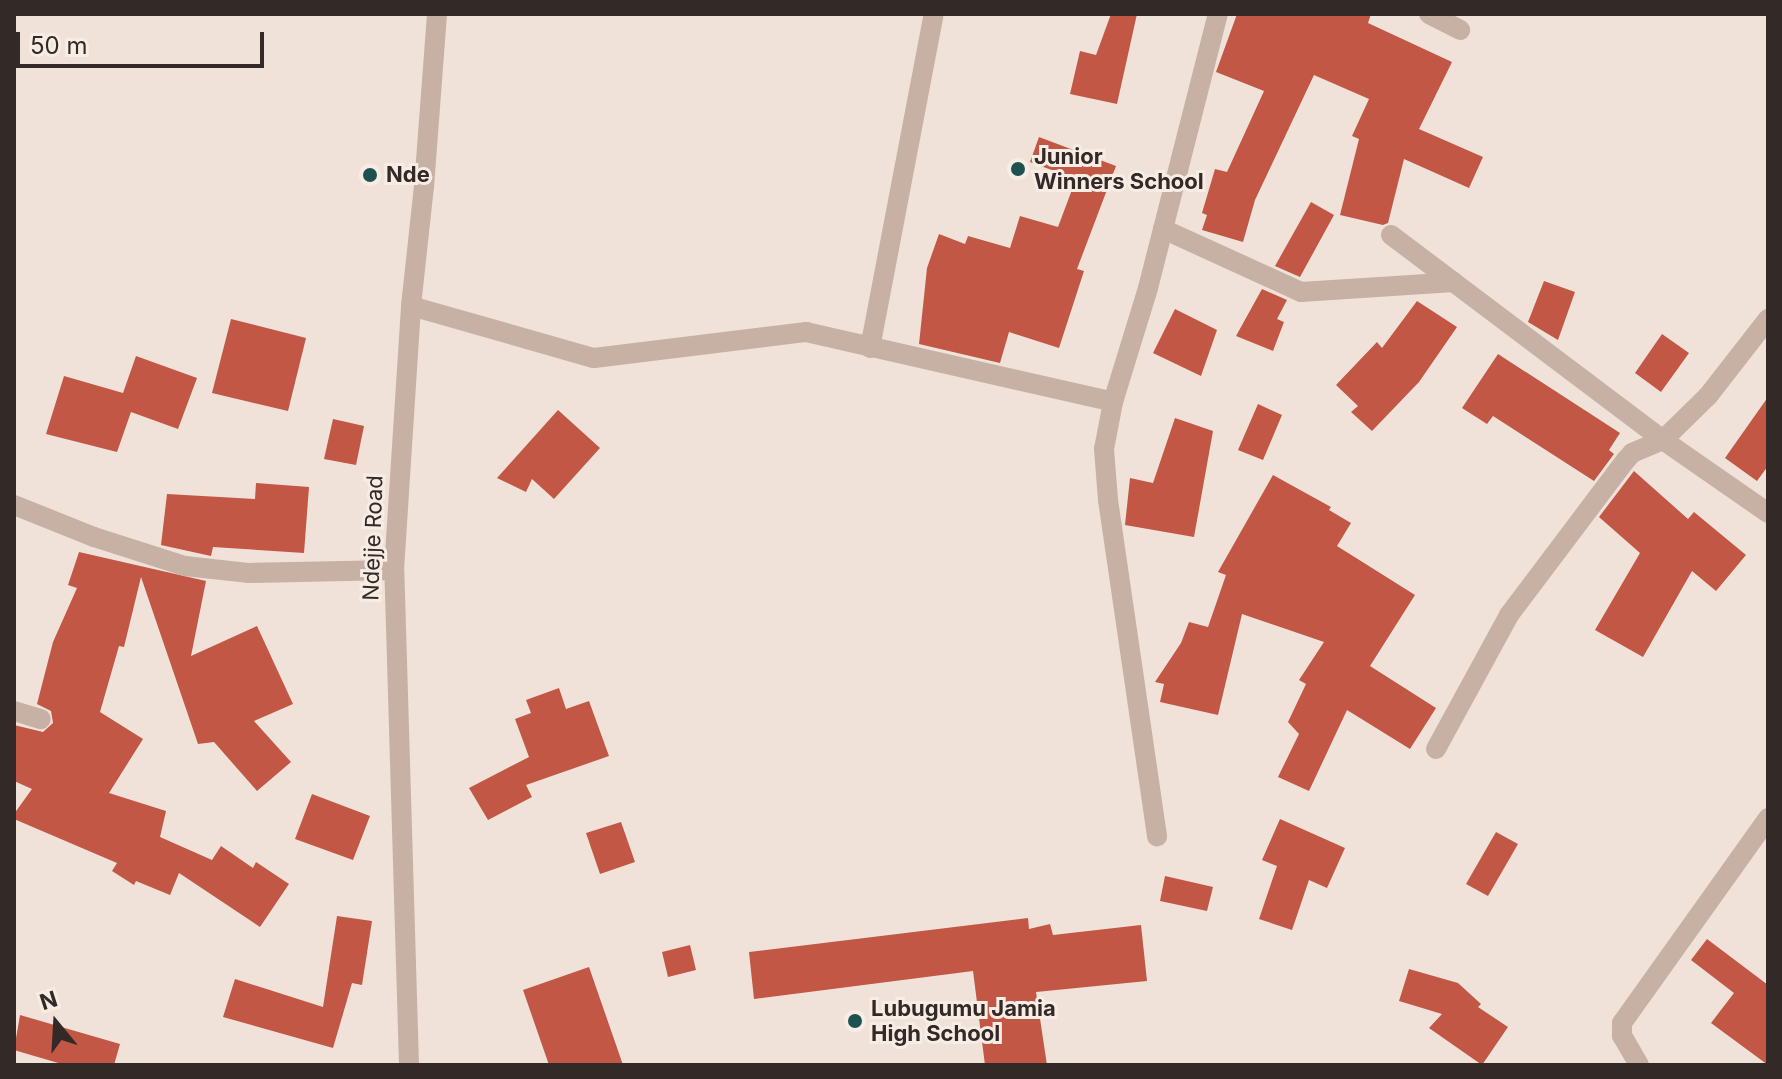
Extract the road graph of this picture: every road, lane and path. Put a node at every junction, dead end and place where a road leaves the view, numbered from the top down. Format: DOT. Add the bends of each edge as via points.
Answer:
graph roads {
  1 [pos="437,14"];
  2 [pos="934,14"];
  3 [pos="1218,14"];
  4 [pos="1429,14"];
  5 [pos="1460,30"];
  6 [pos="1163,229"];
  7 [pos="1391,235"];
  8 [pos="1454,282"];
  9 [pos="411,306"];
  10 [pos="1768,319"];
  11 [pos="870,348"];
  12 [pos="1113,402"];
  13 [pos="1663,440"];
  14 [pos="14,505"];
  15 [pos="1768,513"];
  16 [pos="394,570"];
  17 [pos="14,711"];
  18 [pos="41,719"];
  19 [pos="1436,749"];
  20 [pos="1768,818"];
  21 [pos="1157,836"];
  22 [pos="409,1065"];
  23 [pos="1639,1065"];
  1 -- 9 [label="street, Ndejje Road"];
  2 -- 11 [label="street"];
  3 -- 6 [label="street"];
  4 -- 5 [label="street"];
  6 -- 8 [label="street" via="1301,292"];
  6 -- 12 [label="street"];
  7 -- 8 [label="street"];
  8 -- 13 [label="street"];
  9 -- 11 [label="street" via="594,358 793,332"];
  9 -- 16 [label="street, Ndejje Road"];
  10 -- 13 [label="street" via="1708,396"];
  11 -- 12 [label="street"];
  12 -- 21 [label="street" via="1104,449 1108,500"];
  13 -- 15 [label="street"];
  13 -- 19 [label="street" via="1632,453 1509,615"];
  14 -- 16 [label="street" via="185,566 248,573"];
  16 -- 22 [label="street, Ndejje Road"];
  17 -- 18 [label="street"];
  20 -- 23 [label="street" via="1622,1023 1622,1036"];
}
